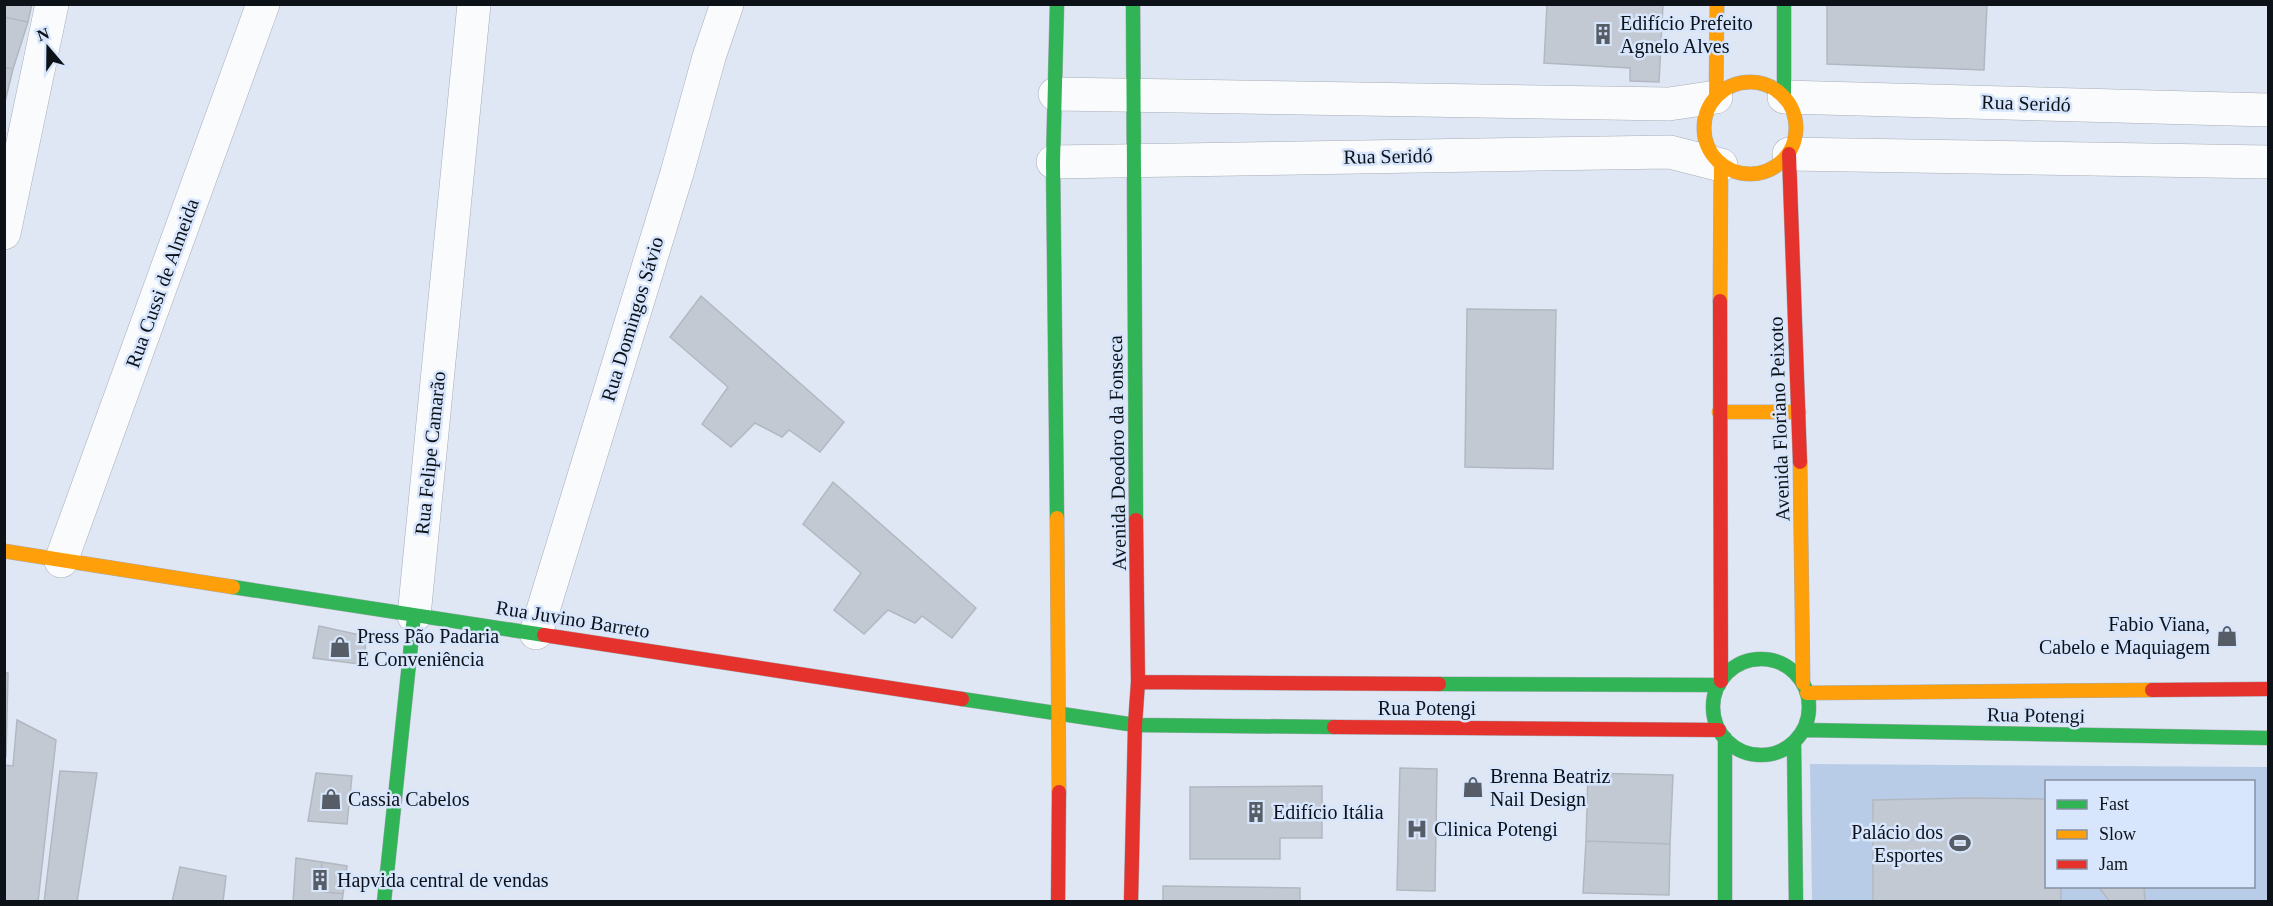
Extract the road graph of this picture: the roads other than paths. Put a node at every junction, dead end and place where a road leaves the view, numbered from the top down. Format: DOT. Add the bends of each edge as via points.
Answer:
graph roads {
  1 [pos="52,4"];
  2 [pos="263,4"];
  3 [pos="474,4"];
  4 [pos="727,4"];
  5 [pos="1057,4"];
  6 [pos="1133,4"];
  7 [pos="1717,4"];
  8 [pos="1785,4"];
  9 [pos="1055,94"];
  10 [pos="1132,95"];
  11 [pos="1784,96"];
  12 [pos="1716,97"];
  13 [pos="2268,110"];
  14 [pos="1789,154"];
  15 [pos="1133,161"];
  16 [pos="1053,162"];
  17 [pos="2268,162"];
  18 [pos="1721,165"];
  19 [pos="4,233"];
  20 [pos="1719,412"];
  21 [pos="1798,412"];
  22 [pos="4,550"];
  23 [pos="61,561"];
  24 [pos="414,616"];
  25 [pos="536,633"];
  26 [pos="1138,682"];
  27 [pos="1720,683"];
  28 [pos="1805,688"];
  29 [pos="2268,689"];
  30 [pos="1059,715"];
  31 [pos="1135,725"];
  32 [pos="1803,730"];
  33 [pos="1722,734"];
  34 [pos="2268,738"];
  35 [pos="1794,743"];
  36 [pos="384,902"];
  37 [pos="1058,902"];
  38 [pos="1131,902"];
  39 [pos="1725,902"];
  40 [pos="1796,902"];
  1 -- 19 [label="street"];
  2 -- 23 [label="street, Rua Cussi de Almeida"];
  3 -- 24 [label="street, Rua Felipe Camarão"];
  4 -- 25 [label="street, Rua Domingos Sávio"];
  5 -- 9 [label="main road"];
  6 -- 10 [label="main road, Avenida Deodoro da Fonseca"];
  7 -- 12 [label="main road"];
  8 -- 11 [label="main road"];
  9 -- 10 [label="street"];
  9 -- 16 [label="main road"];
  10 -- 12 [label="street" via="1669,104"];
  10 -- 15 [label="main road, Avenida Deodoro da Fonseca"];
  11 -- 12 [label="main road" via="1772,87 1750,83 1728,88"];
  11 -- 13 [label="street, Rua Seridó"];
  11 -- 14 [label="main road" via="1793,109 1796,124"];
  12 -- 18 [label="main road" via="1704,124 1705,139"];
  14 -- 17 [label="street"];
  14 -- 18 [label="main road" via="1765,172 1735,172"];
  14 -- 21 [label="main road, Avenida Floriano Peixoto"];
  15 -- 16 [label="street, Rua Seridó"];
  15 -- 18 [label="street, Rua Seridó" via="1670,152"];
  15 -- 26 [label="main road, Avenida Deodoro da Fonseca"];
  16 -- 30 [label="main road"];
  18 -- 20 [label="main road"];
  20 -- 21 [label="main road"];
  20 -- 27 [label="main road"];
  21 -- 28 [label="main road, Avenida Floriano Peixoto"];
  22 -- 23 [label="main road, Rua Juvino Barreto"];
  23 -- 24 [label="main road, Rua Juvino Barreto"];
  24 -- 25 [label="main road, Rua Juvino Barreto"];
  24 -- 36 [label="main road, Rua Felipe Camarão"];
  25 -- 30 [label="main road, Rua Juvino Barreto"];
  26 -- 27 [label="main road, Rua Potengi"];
  26 -- 31 [label="main road, Avenida Deodoro da Fonseca"];
  27 -- 28 [label="main road" via="1732,670 1758,659 1783,665 1794,672"];
  27 -- 33 [label="main road" via="1713,707"];
  28 -- 29 [label="main road, Rua Potengi"];
  28 -- 32 [label="main road" via="1810,705"];
  30 -- 31 [label="main road, Rua Juvino Barreto"];
  30 -- 37 [label="main road"];
  31 -- 33 [label="main road, Rua Potengi"];
  31 -- 38 [label="main road, Avenida Deodoro da Fonseca"];
  32 -- 34 [label="main road, Rua Potengi"];
  32 -- 35 [label="main road"];
  33 -- 35 [label="main road" via="1736,748 1766,755"];
  33 -- 39 [label="main road"];
  35 -- 40 [label="main road"];
}
